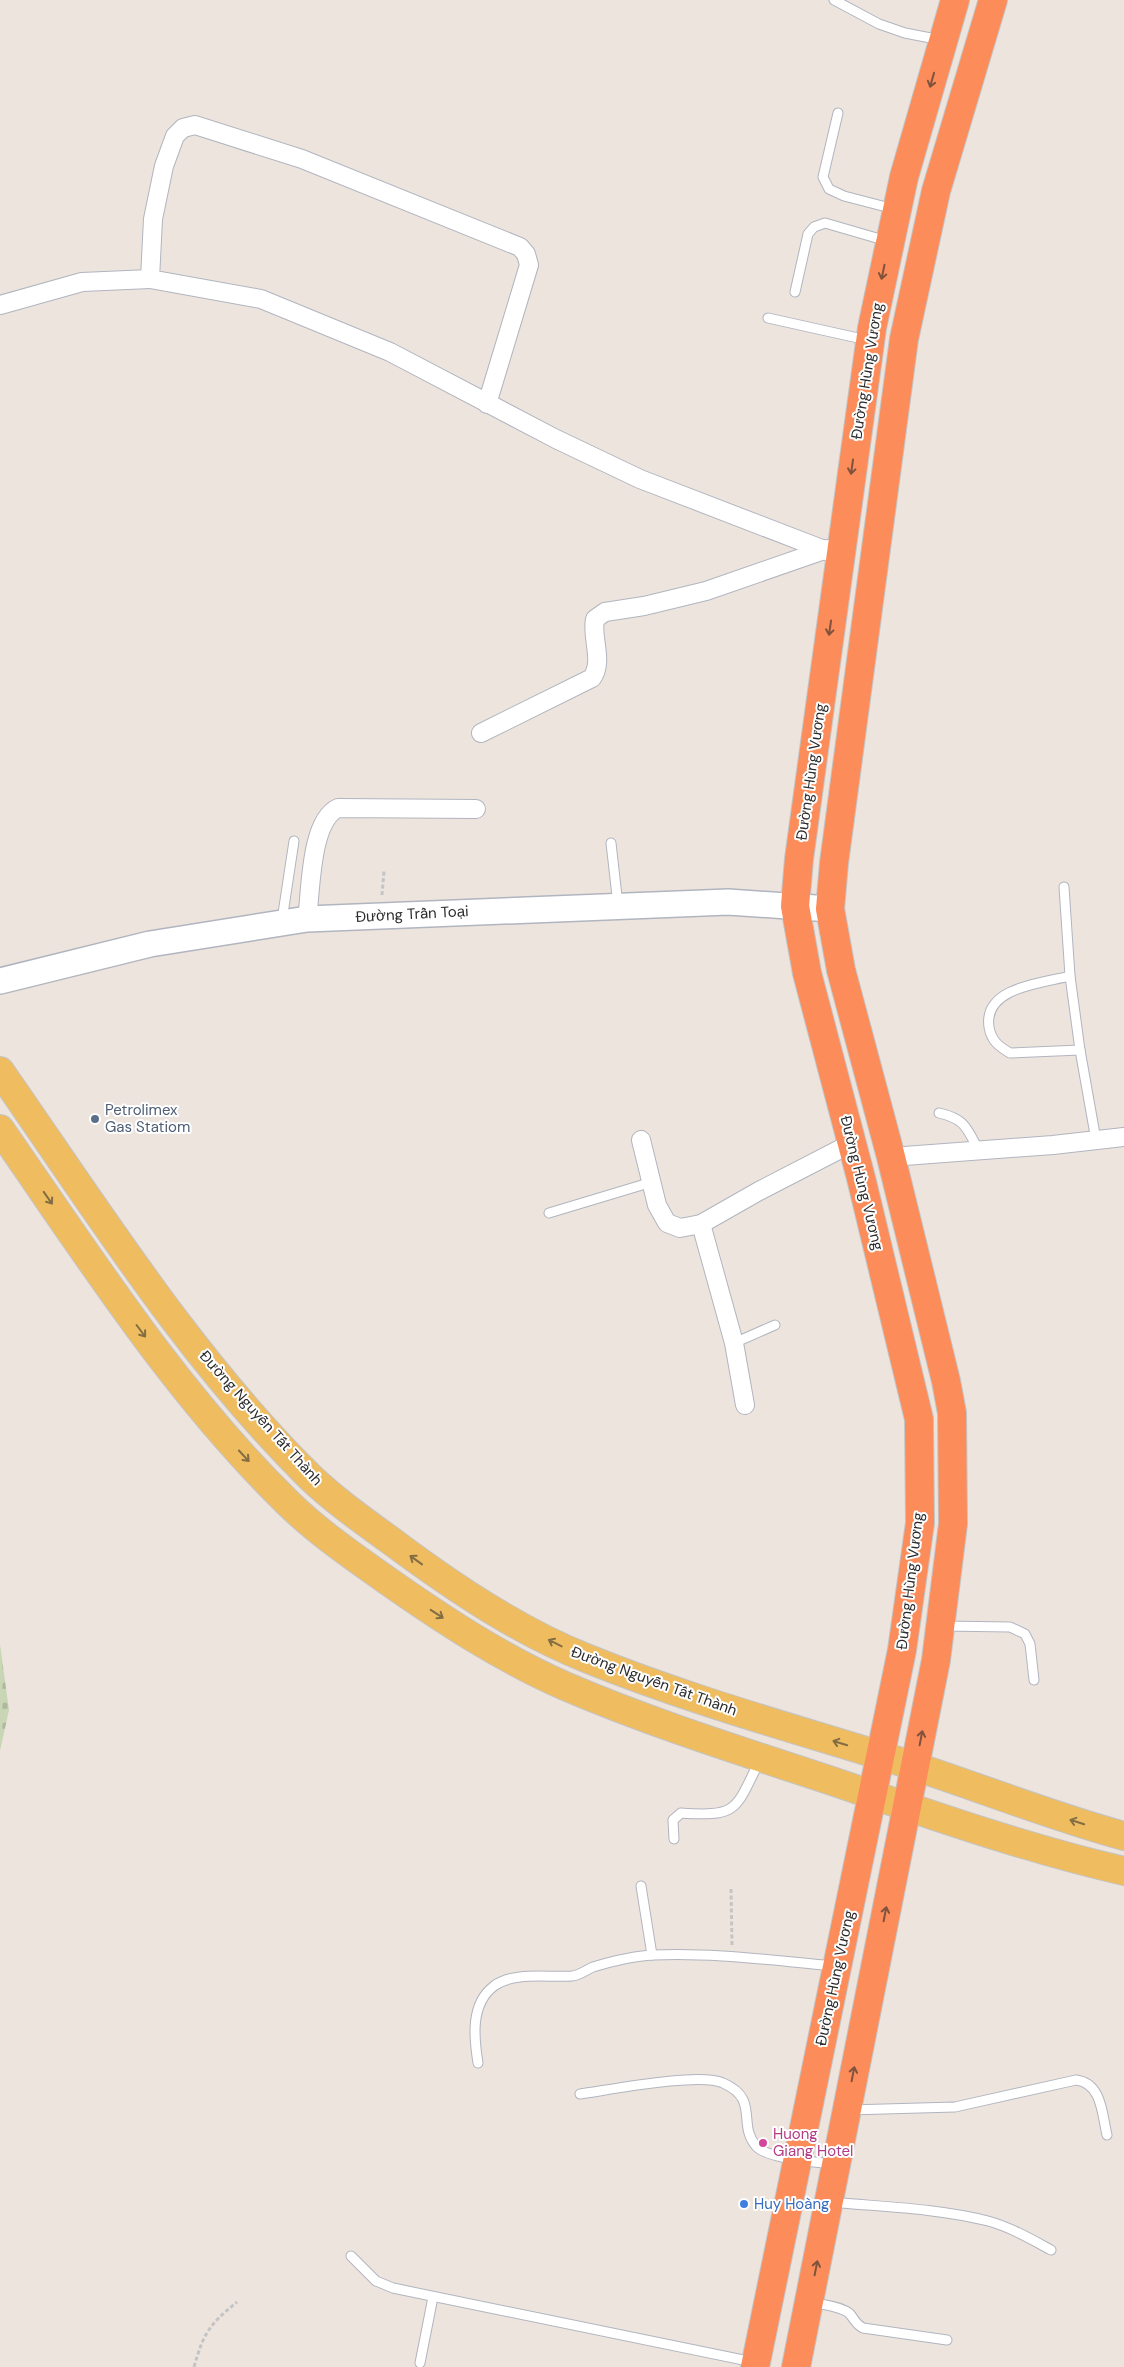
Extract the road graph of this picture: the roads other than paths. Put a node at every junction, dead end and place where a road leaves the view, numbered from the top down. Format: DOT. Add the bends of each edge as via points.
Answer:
graph roads {
  1 [pos="834,0"];
  2 [pos="955,0"];
  3 [pos="993,0"];
  4 [pos="943,40"];
  5 [pos="838,113"];
  6 [pos="897,209"];
  7 [pos="890,242"];
  8 [pos="150,279"];
  9 [pos="795,292"];
  10 [pos="0,304"];
  11 [pos="768,318"];
  12 [pos="870,340"];
  13 [pos="487,404"];
  14 [pos="833,553"];
  15 [pos="481,734"];
  16 [pos="476,810"];
  17 [pos="294,841"];
  18 [pos="611,842"];
  19 [pos="1064,886"];
  20 [pos="618,905"];
  21 [pos="795,906"];
  22 [pos="830,909"];
  23 [pos="307,919"];
  24 [pos="281,923"];
  25 [pos="1070,976"];
  26 [pos="0,981"];
  27 [pos="1080,1050"];
  28 [pos="0,1071"];
  29 [pos="939,1113"];
  30 [pos="0,1129"];
  31 [pos="1124,1137"];
  32 [pos="641,1140"];
  33 [pos="1096,1140"];
  34 [pos="852,1143"];
  35 [pos="978,1149"];
  36 [pos="56,1152"];
  37 [pos="890,1157"];
  38 [pos="29,1170"];
  39 [pos="652,1182"];
  40 [pos="550,1213"];
  41 [pos="701,1224"];
  42 [pos="775,1325"];
  43 [pos="734,1343"];
  44 [pos="745,1406"];
  45 [pos="940,1626"];
  46 [pos="1034,1680"];
  47 [pos="880,1755"];
  48 [pos="761,1758"];
  49 [pos="915,1766"];
  50 [pos="872,1795"];
  51 [pos="907,1806"];
  52 [pos="1124,1836"];
  53 [pos="674,1839"];
  54 [pos="1124,1871"];
  55 [pos="641,1886"];
  56 [pos="652,1954"];
  57 [pos="838,1966"];
  58 [pos="478,2063"];
  59 [pos="580,2094"];
  60 [pos="846,2110"];
  61 [pos="1107,2135"];
  62 [pos="798,2159"];
  63 [pos="836,2165"];
  64 [pos="829,2202"];
  65 [pos="1050,2250"];
  66 [pos="351,2256"];
  67 [pos="433,2297"];
  68 [pos="810,2302"];
  69 [pos="947,2340"];
  70 [pos="420,2363"];
  71 [pos="756,2365"];
  72 [pos="796,2367"];
  1 -- 4 [label="lane" via="879,24"];
  2 -- 4 [label="highway, Đường Hùng Vương"];
  3 -- 22 [label="highway" via="936,191 904,339"];
  4 -- 6 [label="highway, Đường Hùng Vương, one-way"];
  5 -- 6 [label="lane" via="823,177 829,189"];
  6 -- 7 [label="highway, Đường Hùng Vương"];
  7 -- 9 [label="lane" via="825,223 814,227 808,234"];
  7 -- 12 [label="highway, Đường Hùng Vương, one-way"];
  8 -- 10 [label="street" via="82,282"];
  8 -- 13 [label="street" via="261,299 390,352"];
  8 -- 13 [label="street" via="153,219 164,166 175,136 183,128 195,125 302,159 520,247 526,254 528,265"];
  11 -- 12 [label="lane"];
  12 -- 14 [label="highway, Đường Hùng Vương, one-way"];
  13 -- 14 [label="street" via="640,479"];
  14 -- 15 [label="street" via="706,591 605,612 595,619 597,665 592,678"];
  14 -- 21 [label="highway, Đường Hùng Vương, one-way"];
  16 -- 23 [label="street" via="338,808 331,811 326,815 318,837"];
  17 -- 24 [label="lane"];
  18 -- 20 [label="lane"];
  19 -- 25 [label="lane"];
  20 -- 21 [label="street, Đường Trần Toại" via="728,902"];
  20 -- 23 [label="street, Đường Trần Toại"];
  21 -- 22 [label="street, Đường Trần Toại"];
  21 -- 34 [label="highway, Đường Hùng Vương" via="807,973"];
  22 -- 37 [label="highway" via="841,970"];
  23 -- 24 [label="street, Đường Trần Toại"];
  24 -- 26 [label="street, Đường Trần Toại" via="150,944"];
  25 -- 27 [label="lane"];
  25 -- 27 [label="lane" via="1011,990 995,1002 988,1020 991,1037 1010,1053"];
  27 -- 33 [label="lane"];
  28 -- 36 [label="main road, Đường Nguyễn Tất Thành"];
  29 -- 35 [label="lane" via="954,1116 963,1123"];
  30 -- 38 [label="main road"];
  31 -- 33 [label="street"];
  32 -- 39 [label="street"];
  33 -- 35 [label="street"];
  34 -- 41 [label="street"];
  34 -- 47 [label="highway, Đường Hùng Vương" via="919,1419 920,1523 902,1650"];
  35 -- 37 [label="street"];
  36 -- 38 [label="main road"];
  47 -- 36 [label="main road, Đường Nguyễn Tất Thành, one-way" via="768,1722 584,1658 507,1619 435,1574 311,1477 248,1409 164,1306"];
  37 -- 45 [label="highway" via="952,1413 953,1524"];
  38 -- 48 [label="main road, one-way" via="137,1326 231,1442 287,1502 351,1554 486,1646 564,1685"];
  39 -- 40 [label="lane"];
  39 -- 41 [label="street" via="657,1204 667,1223 680,1228"];
  41 -- 43 [label="street"];
  42 -- 43 [label="lane"];
  43 -- 44 [label="street"];
  45 -- 46 [label="lane" via="1010,1628 1025,1634 1030,1644"];
  49 -- 45 [label="highway, one-way"];
  47 -- 49 [label="main road, Đường Nguyễn Tất Thành"];
  47 -- 50 [label="highway, Đường Hùng Vương"];
  48 -- 50 [label="main road"];
  48 -- 53 [label="lane" via="734,1808 722,1814 681,1813 674,1820"];
  49 -- 51 [label="highway"];
  52 -- 49 [label="main road, Đường Nguyễn Tất Thành, one-way"];
  50 -- 51 [label="main road"];
  50 -- 57 [label="highway, Đường Hùng Vương"];
  51 -- 54 [label="main road"];
  60 -- 51 [label="highway, one-way"];
  55 -- 56 [label="lane"];
  56 -- 57 [label="lane"];
  56 -- 58 [label="lane" via="622,1959 575,1976 515,1978 495,1985 477,2011 475,2044"];
  57 -- 62 [label="highway, Đường Hùng Vương"];
  59 -- 62 [label="lane" via="700,2078 721,2082 735,2090 745,2102 749,2133 757,2147 770,2154"];
  60 -- 61 [label="lane" via="956,2107 1076,2080 1086,2081 1097,2092"];
  60 -- 63 [label="highway"];
  62 -- 63 [label="lane"];
  62 -- 71 [label="highway, Đường Hùng Vương"];
  63 -- 64 [label="highway"];
  64 -- 65 [label="lane" via="938,2212 988,2221"];
  68 -- 64 [label="highway, one-way"];
  66 -- 67 [label="lane" via="376,2282"];
  67 -- 70 [label="lane"];
  67 -- 71 [label="lane"];
  68 -- 69 [label="lane" via="844,2310 863,2328"];
  68 -- 72 [label="highway"];
}
